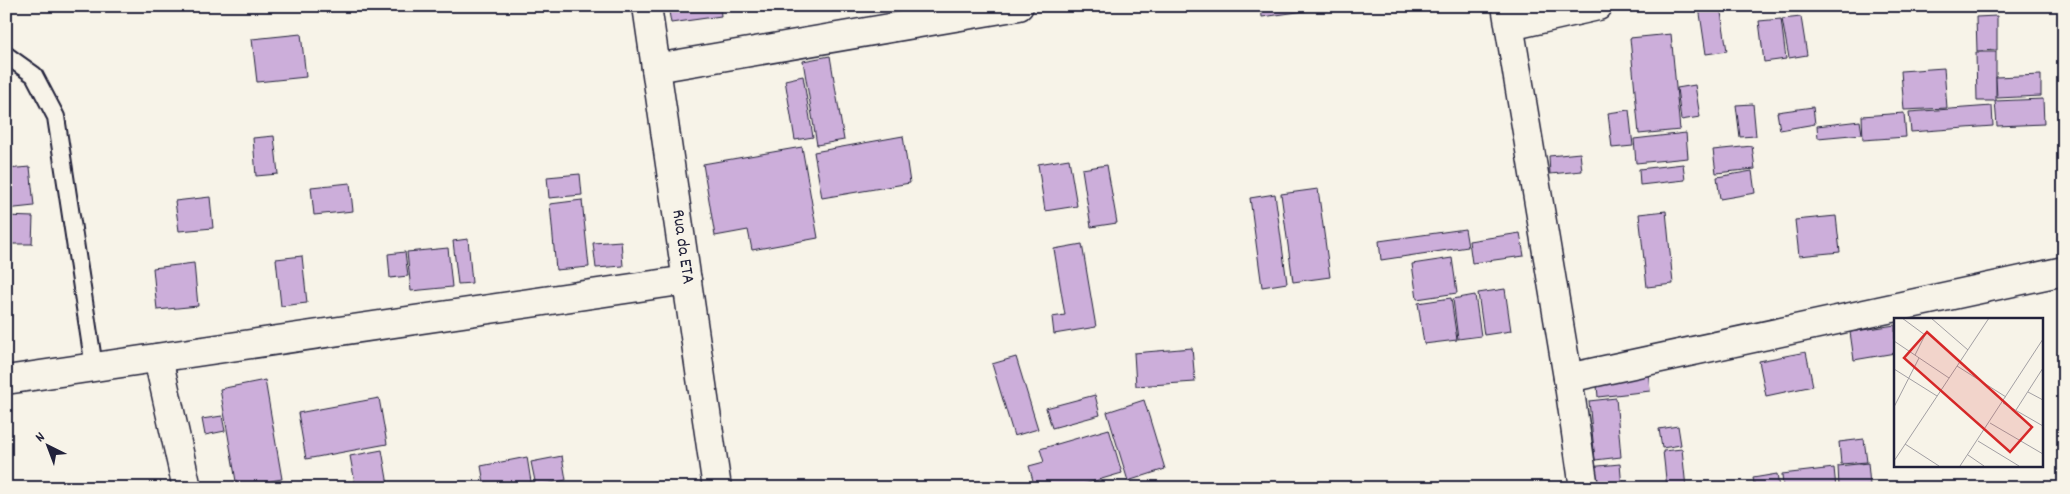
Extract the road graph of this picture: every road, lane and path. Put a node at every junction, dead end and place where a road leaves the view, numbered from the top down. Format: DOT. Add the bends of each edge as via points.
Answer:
graph roads {
  1 [pos="647,6"];
  2 [pos="1019,6"];
  3 [pos="1598,6"];
  4 [pos="1508,16"];
  5 [pos="6,55"];
  6 [pos="656,68"];
  7 [pos="2064,271"];
  8 [pos="687,280"];
  9 [pos="158,358"];
  10 [pos="94,367"];
  11 [pos="1568,378"];
  12 [pos="6,380"];
  13 [pos="187,488"];
  14 [pos="717,488"];
  15 [pos="1584,488"];
  1 -- 6 [label="street, Rua da ETA"];
  2 -- 6 [label="street"];
  3 -- 4 [label="street"];
  4 -- 11 [label="street"];
  5 -- 10 [label="lane" via="34,75 56,117"];
  6 -- 8 [label="street, Rua da ETA"];
  7 -- 11 [label="street"];
  8 -- 9 [label="street"];
  8 -- 14 [label="street, Rua da ETA"];
  9 -- 10 [label="street"];
  9 -- 13 [label="street"];
  10 -- 12 [label="street"];
  11 -- 15 [label="street"];
}
